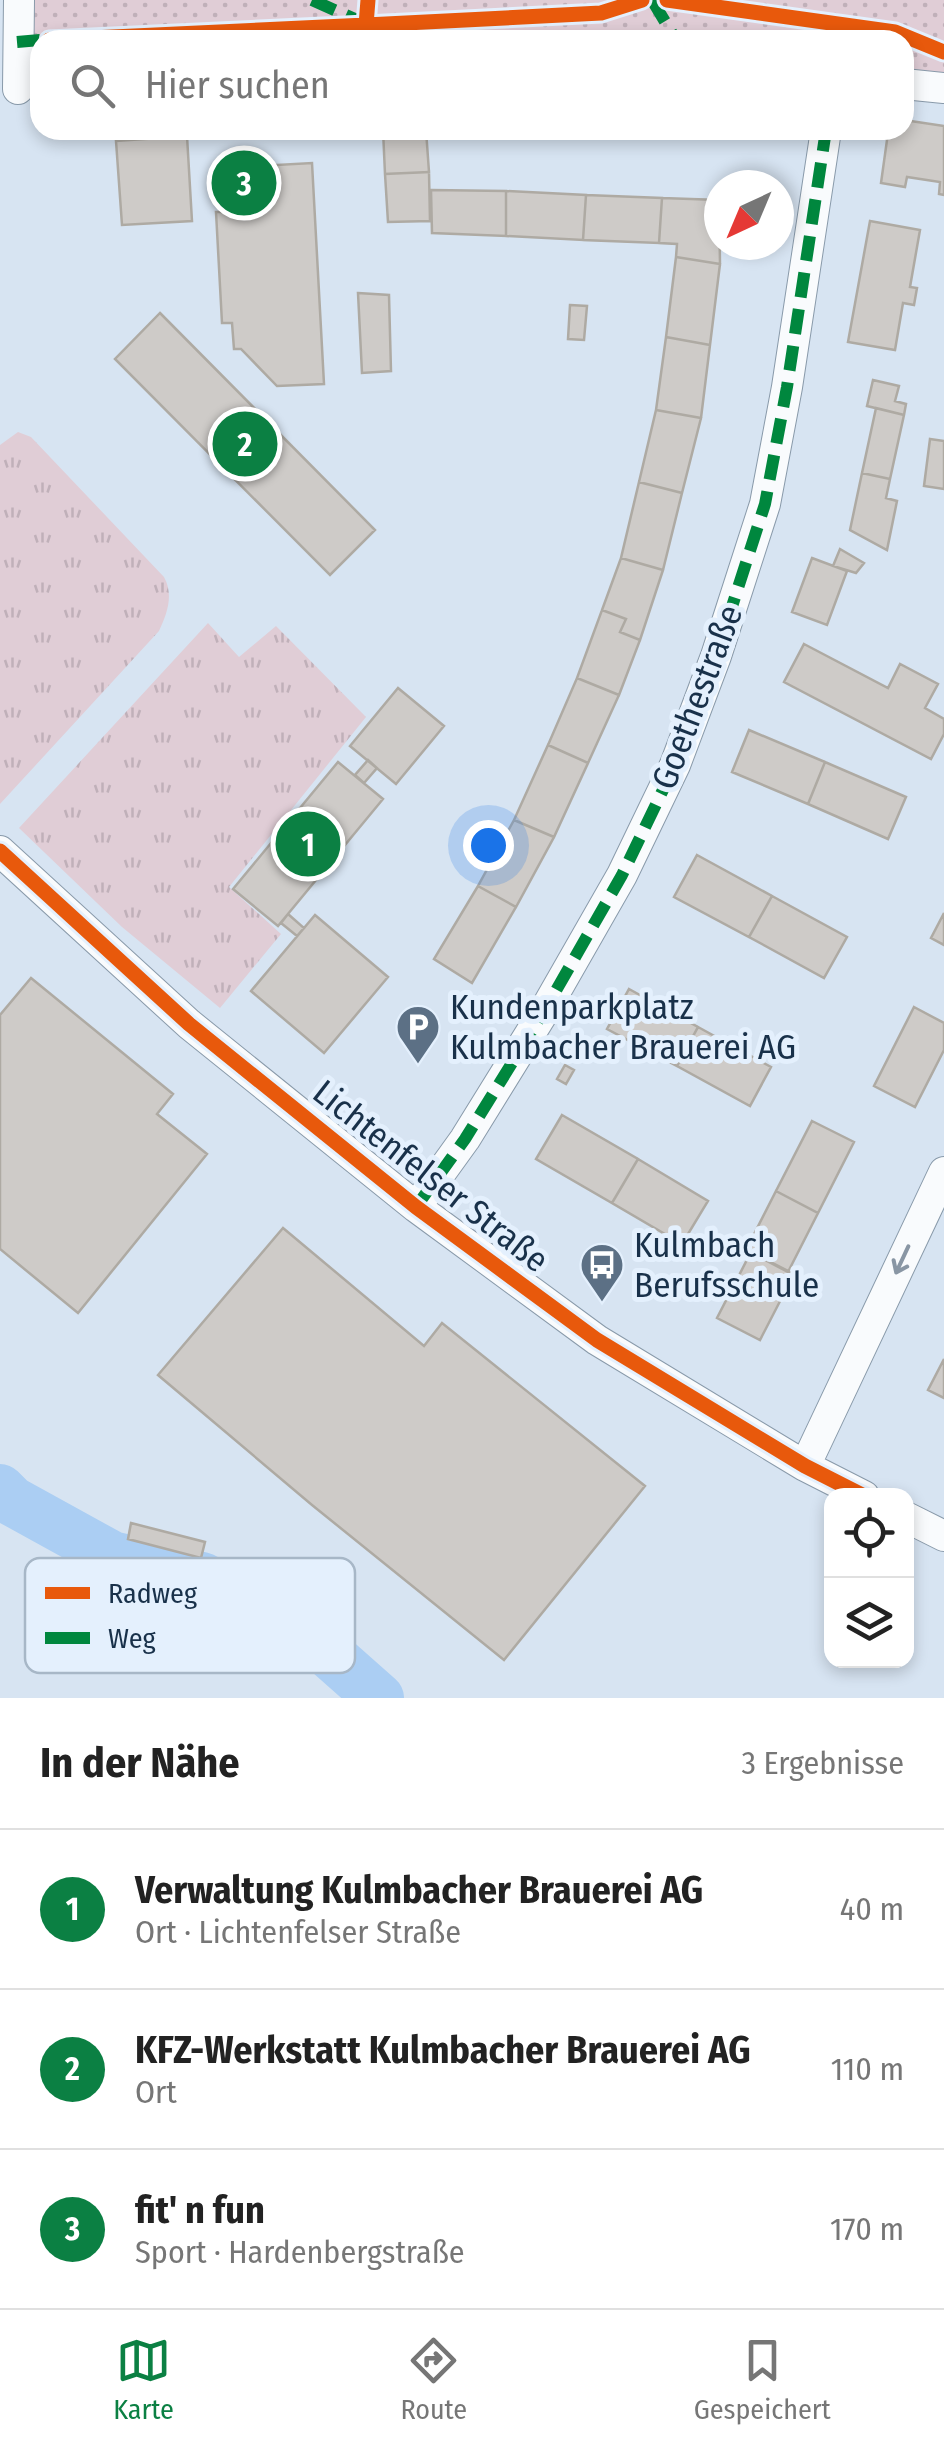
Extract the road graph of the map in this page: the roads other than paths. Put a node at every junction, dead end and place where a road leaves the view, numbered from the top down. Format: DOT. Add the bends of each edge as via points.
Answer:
graph roads {
  1 [pos="19,0"];
  2 [pos="914,85"];
  3 [pos="944,88"];
  4 [pos="19,89"];
  5 [pos="824,140"];
  6 [pos="0,851"];
  7 [pos="944,1172"];
  8 [pos="416,1207"];
  9 [pos="805,1466"];
  10 [pos="848,1488"];
  11 [pos="914,1521"];
  12 [pos="944,1536"];
  1 -- 4 [label="street"];
  2 -- 3 [label="street"];
  5 -- 8 [label="street, Goethestraße" via="765,504 676,765 546,1008"];
  6 -- 8 [label="street, Lichtenfelser Straße" via="189,1024"];
  7 -- 9 [label="street, one-way"];
  8 -- 9 [label="street, Lichtenfelser Straße" via="597,1340"];
  9 -- 10 [label="street, Lichtenfelser Straße"];
  11 -- 12 [label="street"];
}
